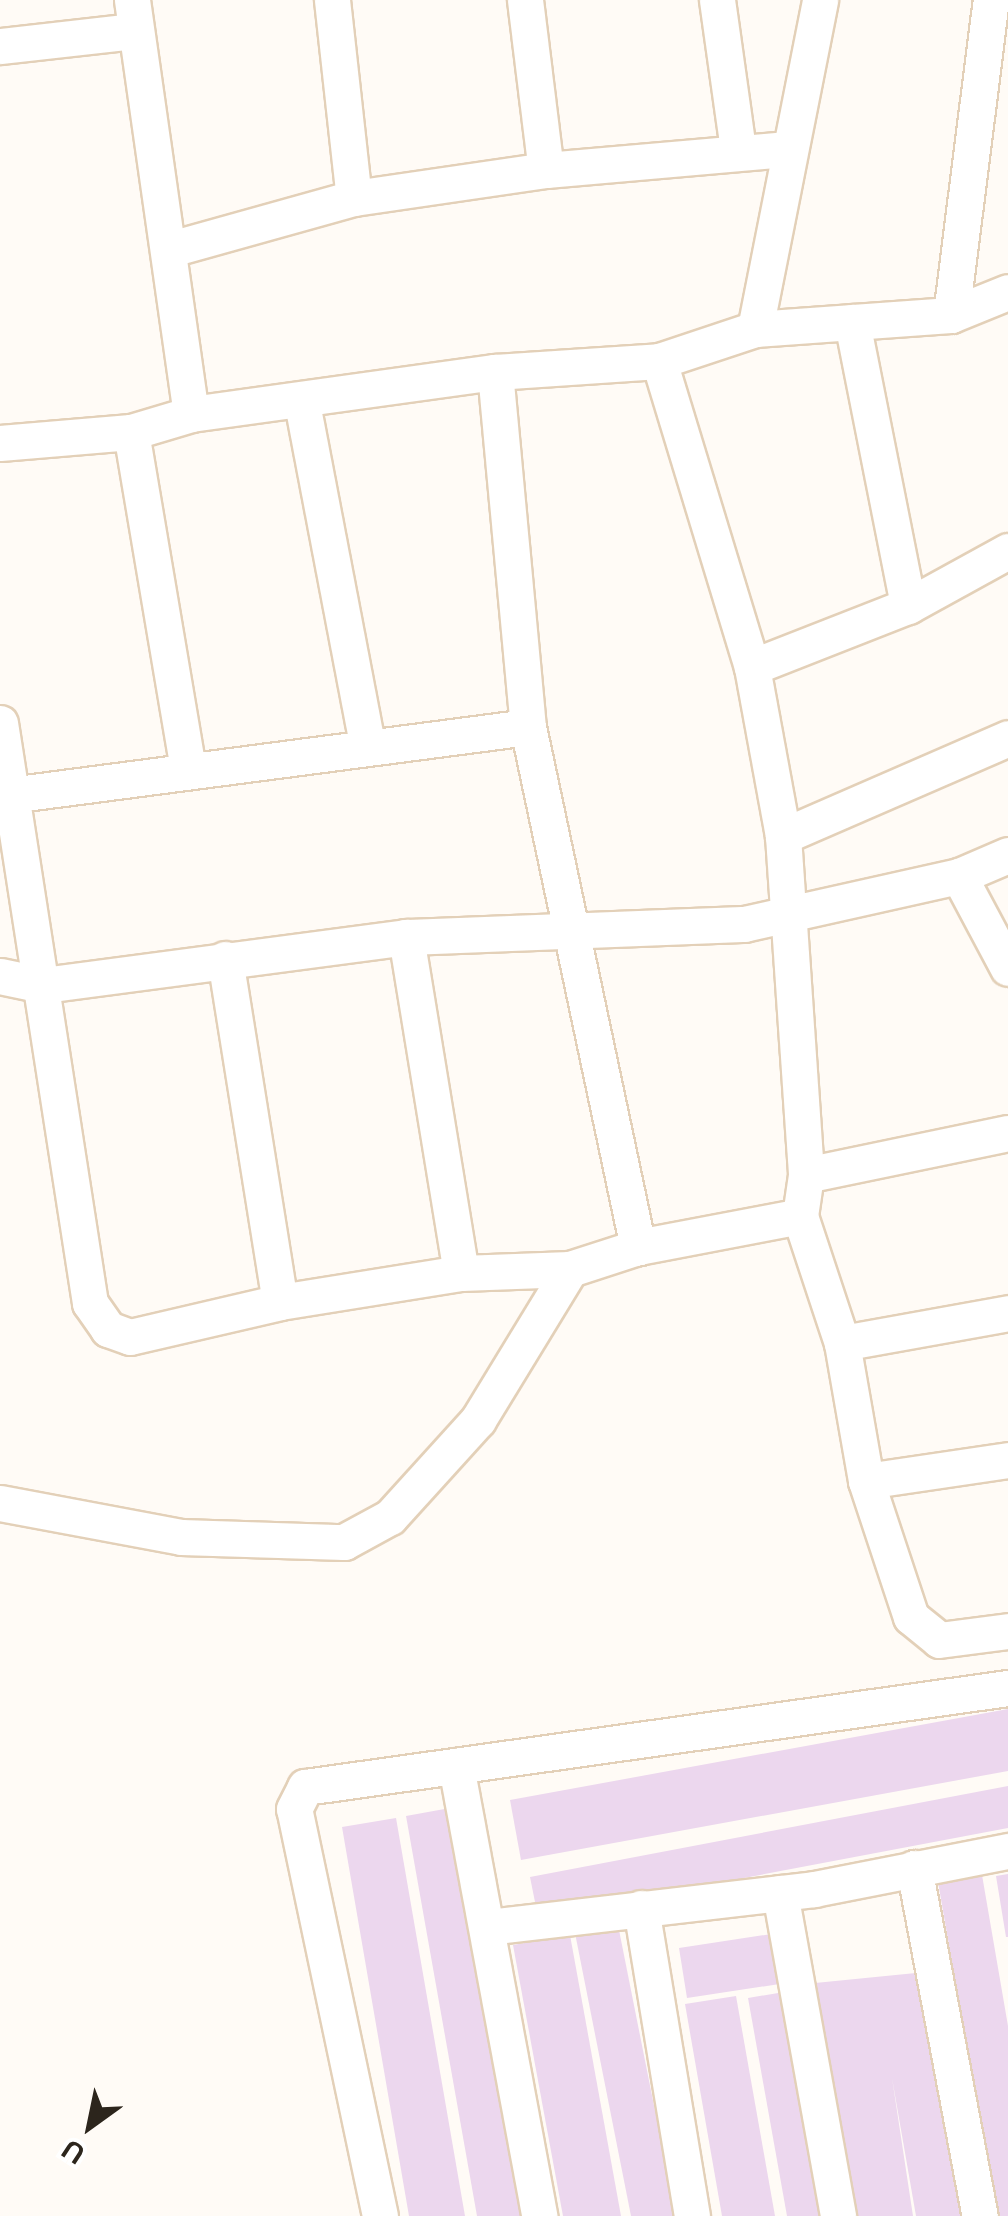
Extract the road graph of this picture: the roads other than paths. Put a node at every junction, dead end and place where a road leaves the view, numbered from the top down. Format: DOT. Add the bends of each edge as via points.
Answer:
graph roads {
  1 [pos="332,0"];
  2 [pos="526,0"];
  3 [pos="718,0"];
  4 [pos="820,0"];
  5 [pos="991,0"];
  6 [pos="133,15"];
  7 [pos="0,46"];
  8 [pos="788,148"];
  9 [pos="738,150"];
  10 [pos="546,170"];
  11 [pos="354,198"];
  12 [pos="171,249"];
  13 [pos="1008,292"];
  14 [pos="950,314"];
  15 [pos="852,322"];
  16 [pos="755,329"];
  17 [pos="659,361"];
  18 [pos="495,372"];
  19 [pos="302,403"];
  20 [pos="191,414"];
  21 [pos="131,432"];
  22 [pos="0,442"];
  23 [pos="1008,552"];
  24 [pos="908,606"];
  25 [pos="752,667"];
  26 [pos="0,724"];
  27 [pos="528,726"];
  28 [pos="1008,738"];
  29 [pos="367,743"];
  30 [pos="188,768"];
  31 [pos="10,795"];
  32 [pos="783,836"];
  33 [pos="1008,856"];
  34 [pos="959,876"];
  35 [pos="790,916"];
  36 [pos="575,934"];
  37 [pos="406,937"];
  38 [pos="225,959"];
  39 [pos="1008,968"];
  40 [pos="0,976"];
  41 [pos="43,985"];
  42 [pos="1008,1133"];
  43 [pos="806,1175"];
  44 [pos="800,1216"];
  45 [pos="638,1246"];
  46 [pos="570,1269"];
  47 [pos="462,1274"];
  48 [pos="280,1302"];
  49 [pos="1008,1313"];
  50 [pos="842,1344"];
  51 [pos="1008,1460"];
  52 [pos="866,1481"];
  53 [pos="0,1503"];
  54 [pos="1008,1631"];
  55 [pos="1008,1688"];
  56 [pos="456,1766"];
  57 [pos="1008,1852"];
  58 [pos="914,1868"];
  59 [pos="780,1893"];
  60 [pos="641,1908"];
  61 [pos="487,1927"];
  62 [pos="380,2216"];
  63 [pos="539,2216"];
  64 [pos="692,2216"];
  65 [pos="838,2216"];
  66 [pos="980,2216"];
  1 -- 11 [label="street"];
  2 -- 10 [label="street"];
  3 -- 9 [label="street"];
  4 -- 8 [label="street"];
  5 -- 14 [label="street"];
  6 -- 7 [label="street"];
  6 -- 12 [label="street"];
  8 -- 9 [label="street"];
  8 -- 16 [label="street"];
  9 -- 10 [label="street"];
  10 -- 11 [label="street"];
  11 -- 12 [label="street"];
  12 -- 20 [label="street"];
  13 -- 14 [label="street"];
  14 -- 15 [label="street"];
  15 -- 16 [label="street"];
  15 -- 24 [label="street"];
  16 -- 17 [label="street"];
  17 -- 18 [label="street"];
  17 -- 25 [label="street"];
  18 -- 19 [label="street"];
  18 -- 27 [label="street"];
  19 -- 20 [label="street"];
  19 -- 29 [label="street"];
  20 -- 21 [label="street"];
  21 -- 22 [label="street"];
  21 -- 30 [label="street"];
  23 -- 24 [label="street"];
  24 -- 25 [label="street"];
  25 -- 32 [label="street"];
  26 -- 31 [label="street"];
  27 -- 29 [label="street"];
  27 -- 36 [label="street"];
  28 -- 32 [label="street"];
  29 -- 30 [label="street"];
  30 -- 31 [label="street"];
  31 -- 41 [label="street"];
  32 -- 35 [label="street"];
  33 -- 34 [label="street"];
  34 -- 35 [label="street"];
  34 -- 39 [label="street"];
  35 -- 36 [label="street"];
  35 -- 43 [label="street"];
  36 -- 37 [label="street"];
  36 -- 45 [label="street"];
  37 -- 38 [label="street"];
  37 -- 47 [label="street"];
  38 -- 41 [label="street"];
  38 -- 48 [label="street"];
  40 -- 41 [label="street"];
  41 -- 48 [label="street" via="90,1303 108,1328 130,1337"];
  42 -- 43 [label="street"];
  43 -- 44 [label="street"];
  44 -- 45 [label="street"];
  44 -- 50 [label="street"];
  45 -- 46 [label="street"];
  46 -- 47 [label="street"];
  46 -- 53 [label="street" via="478,1420 390,1517 344,1542 181,1537"];
  47 -- 48 [label="street"];
  49 -- 50 [label="street"];
  50 -- 52 [label="street"];
  51 -- 52 [label="street"];
  52 -- 54 [label="street" via="915,1624 958,1642"];
  55 -- 56 [label="street"];
  56 -- 61 [label="street"];
  56 -- 62 [label="street" via="312,1783 294,1810"];
  57 -- 58 [label="street"];
  58 -- 59 [label="street"];
  58 -- 66 [label="street"];
  59 -- 60 [label="street"];
  59 -- 65 [label="street"];
  60 -- 61 [label="street"];
  60 -- 64 [label="street"];
  61 -- 63 [label="street"];
}
